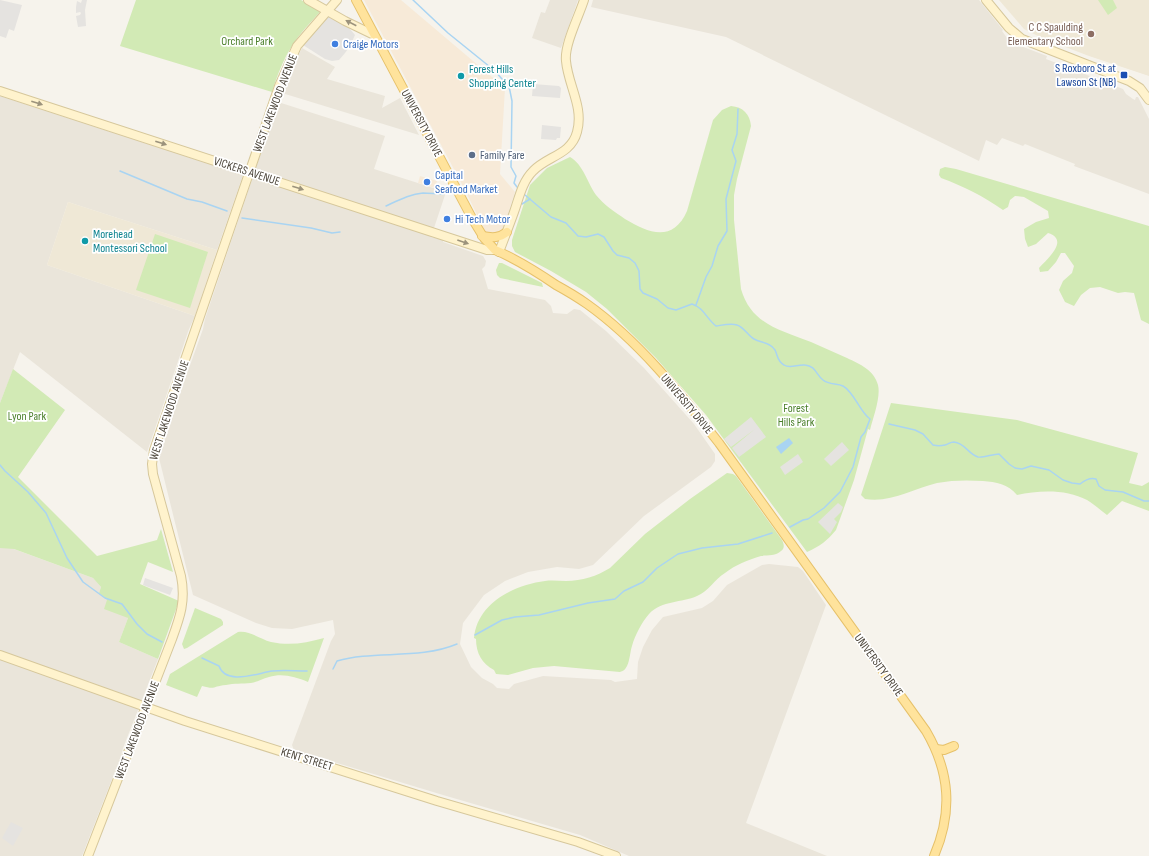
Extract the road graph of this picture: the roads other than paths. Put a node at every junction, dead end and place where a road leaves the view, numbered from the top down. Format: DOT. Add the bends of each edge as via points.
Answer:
graph roads {
  1 [pos="308,0"];
  2 [pos="337,0"];
  3 [pos="356,0"];
  4 [pos="584,0"];
  5 [pos="986,0"];
  6 [pos="328,11"];
  7 [pos="374,35"];
  8 [pos="0,91"];
  9 [pos="1148,94"];
  10 [pos="250,172"];
  11 [pos="507,232"];
  12 [pos="482,236"];
  13 [pos="497,251"];
  14 [pos="0,655"];
  15 [pos="145,708"];
  16 [pos="954,746"];
  17 [pos="936,749"];
  18 [pos="88,856"];
  19 [pos="616,856"];
  20 [pos="934,856"];
  1 -- 6 [label="street"];
  2 -- 6 [label="street, WEST LAKEWOOD AVENUE"];
  3 -- 7 [label="main road, UNIVERSITY DRIVE"];
  4 -- 11 [label="street" via="567,48 566,58 579,119 575,138 567,149 542,163 527,178"];
  5 -- 9 [label="street" via="1014,33 1025,41 1130,81"];
  7 -- 6 [label="street, one-way"];
  6 -- 10 [label="street, WEST LAKEWOOD AVENUE" via="293,52 275,95"];
  7 -- 12 [label="main road, UNIVERSITY DRIVE"];
  8 -- 10 [label="street, VICKERS AVENUE, one-way"];
  10 -- 13 [label="street, VICKERS AVENUE, one-way" via="487,250"];
  10 -- 15 [label="street, WEST LAKEWOOD AVENUE" via="152,460 153,474 181,576 183,600 178,623"];
  11 -- 12 [label="main road" via="495,238"];
  11 -- 13 [label="street"];
  12 -- 13 [label="main road, UNIVERSITY DRIVE"];
  13 -- 17 [label="main road, UNIVERSITY DRIVE" via="588,304 629,340 669,382 719,443 790,540 918,719"];
  14 -- 15 [label="street, KENT STREET"];
  15 -- 18 [label="street, WEST LAKEWOOD AVENUE"];
  15 -- 19 [label="street, KENT STREET"];
  16 -- 17 [label="main road" via="944,750"];
  17 -- 20 [label="main road, UNIVERSITY DRIVE" via="944,772 946,807 943,832"];
}
